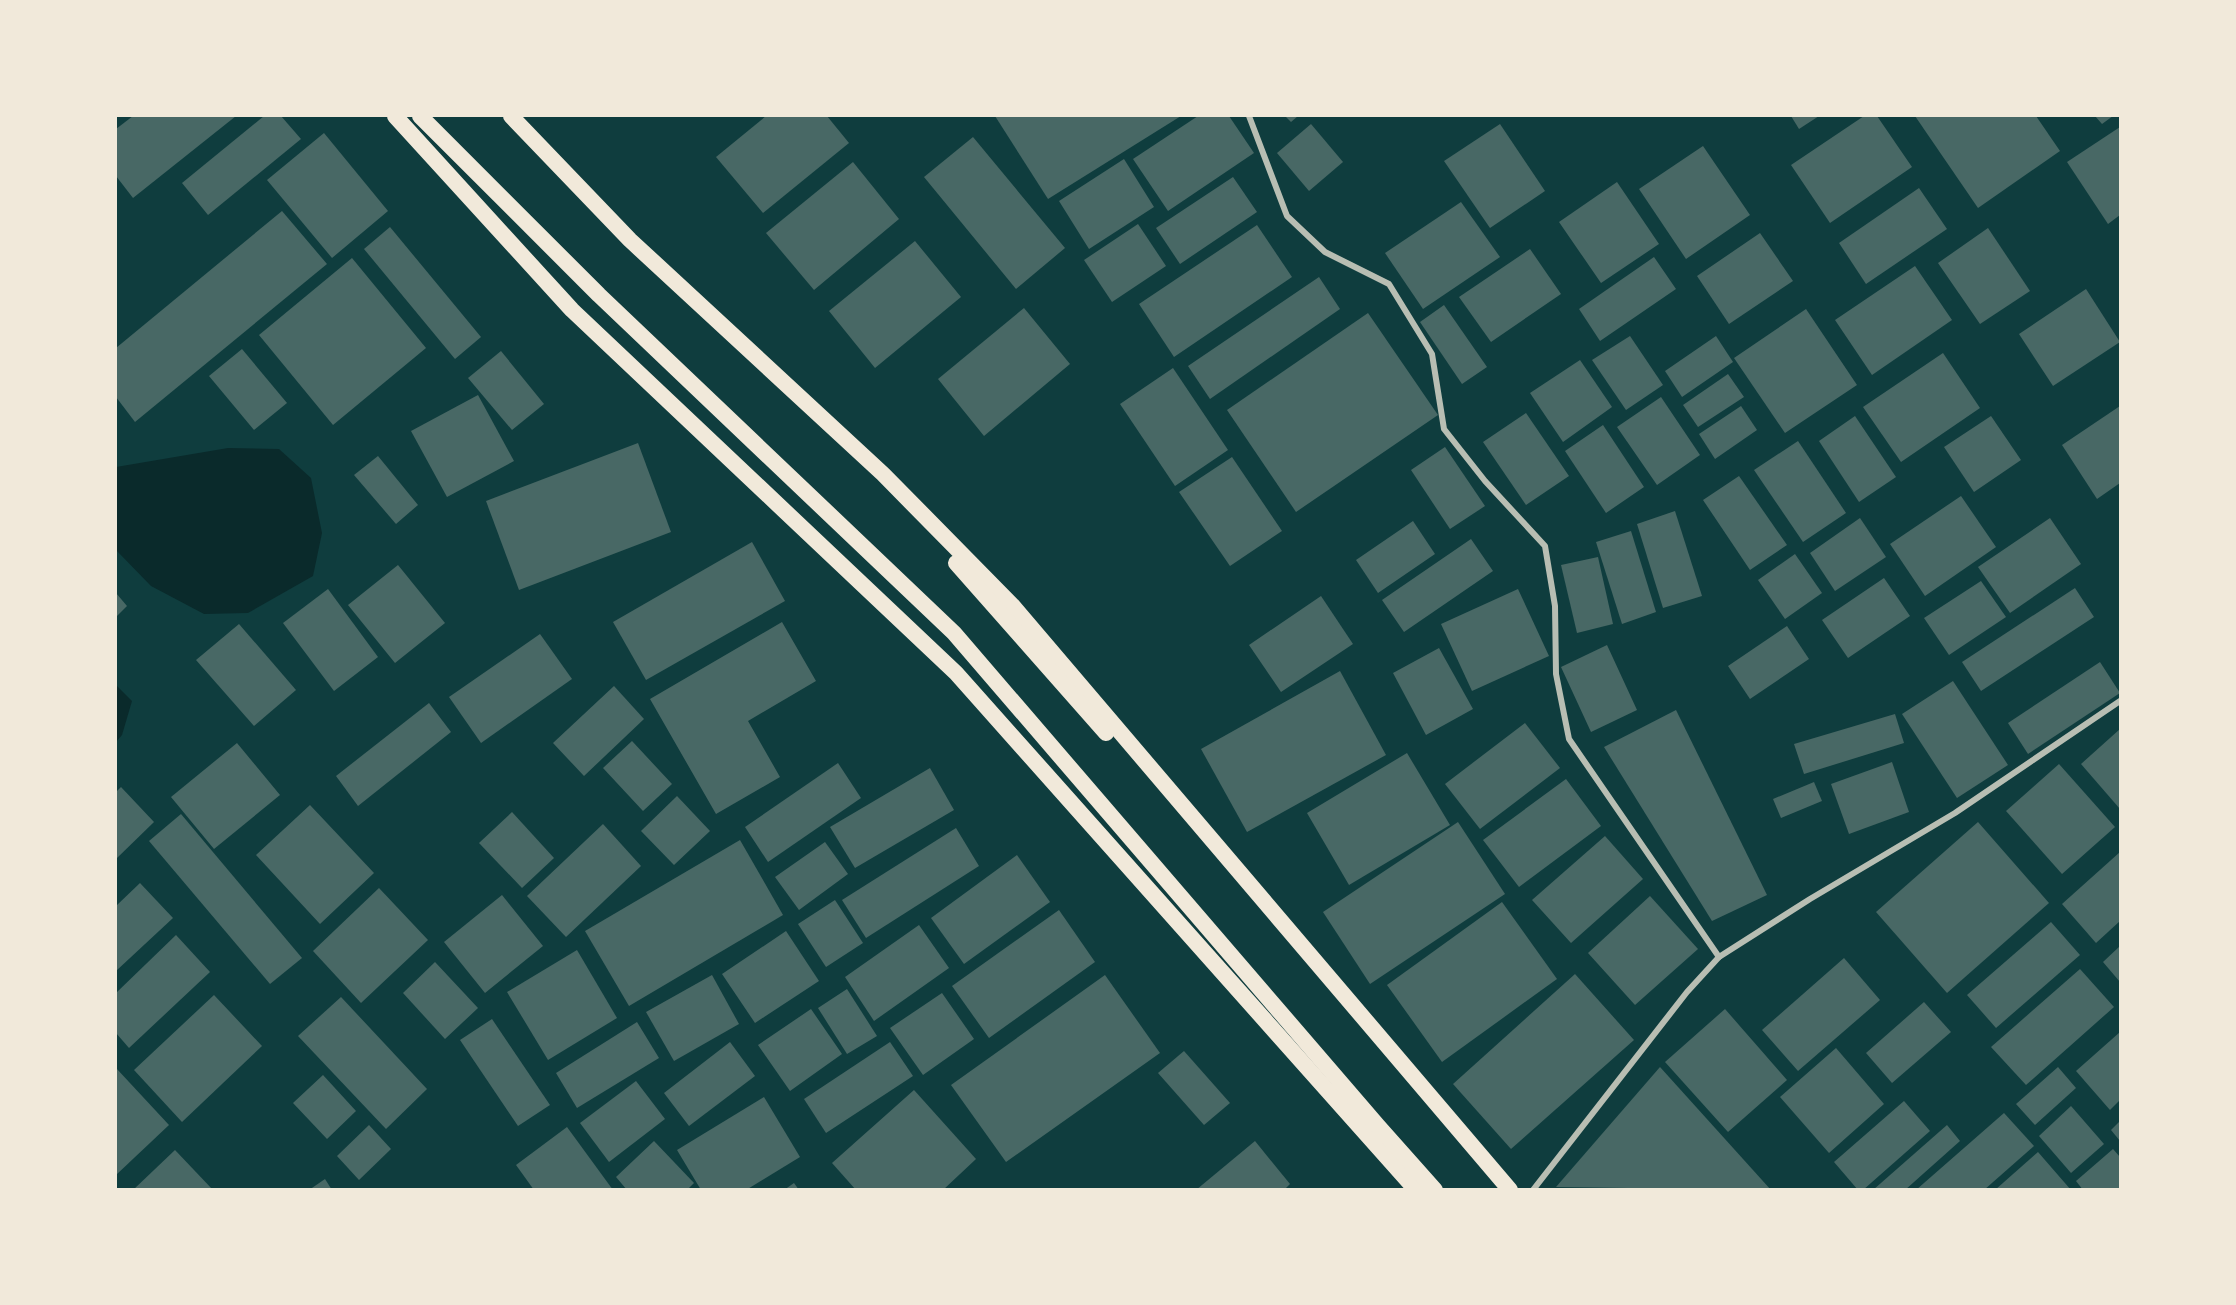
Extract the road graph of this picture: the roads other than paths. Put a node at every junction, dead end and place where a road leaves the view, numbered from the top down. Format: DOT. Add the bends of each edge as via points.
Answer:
graph roads {
  1 [pos="395,116"];
  2 [pos="420,116"];
  3 [pos="503,116"];
  4 [pos="511,116"];
  5 [pos="1249,116"];
  6 [pos="2121,701"];
  7 [pos="1719,957"];
  8 [pos="1416,1190"];
  9 [pos="1436,1190"];
  10 [pos="1498,1190"];
  11 [pos="1510,1190"];
  12 [pos="1533,1190"];
  1 -- 8 [label="highway" via="572,310 956,672"];
  2 -- 9 [label="highway" via="599,295 954,633"];
  3 -- 10 [label="highway" via="893,492 1187,824"];
  4 -- 11 [label="highway" via="630,240 883,474 1012,605"];
  5 -- 7 [label="street" via="1287,216 1325,252 1389,284 1432,354 1444,429 1545,546 1555,606 1556,674 1569,739"];
  6 -- 7 [label="street" via="1955,813"];
  7 -- 12 [label="street" via="1687,992"];
}
